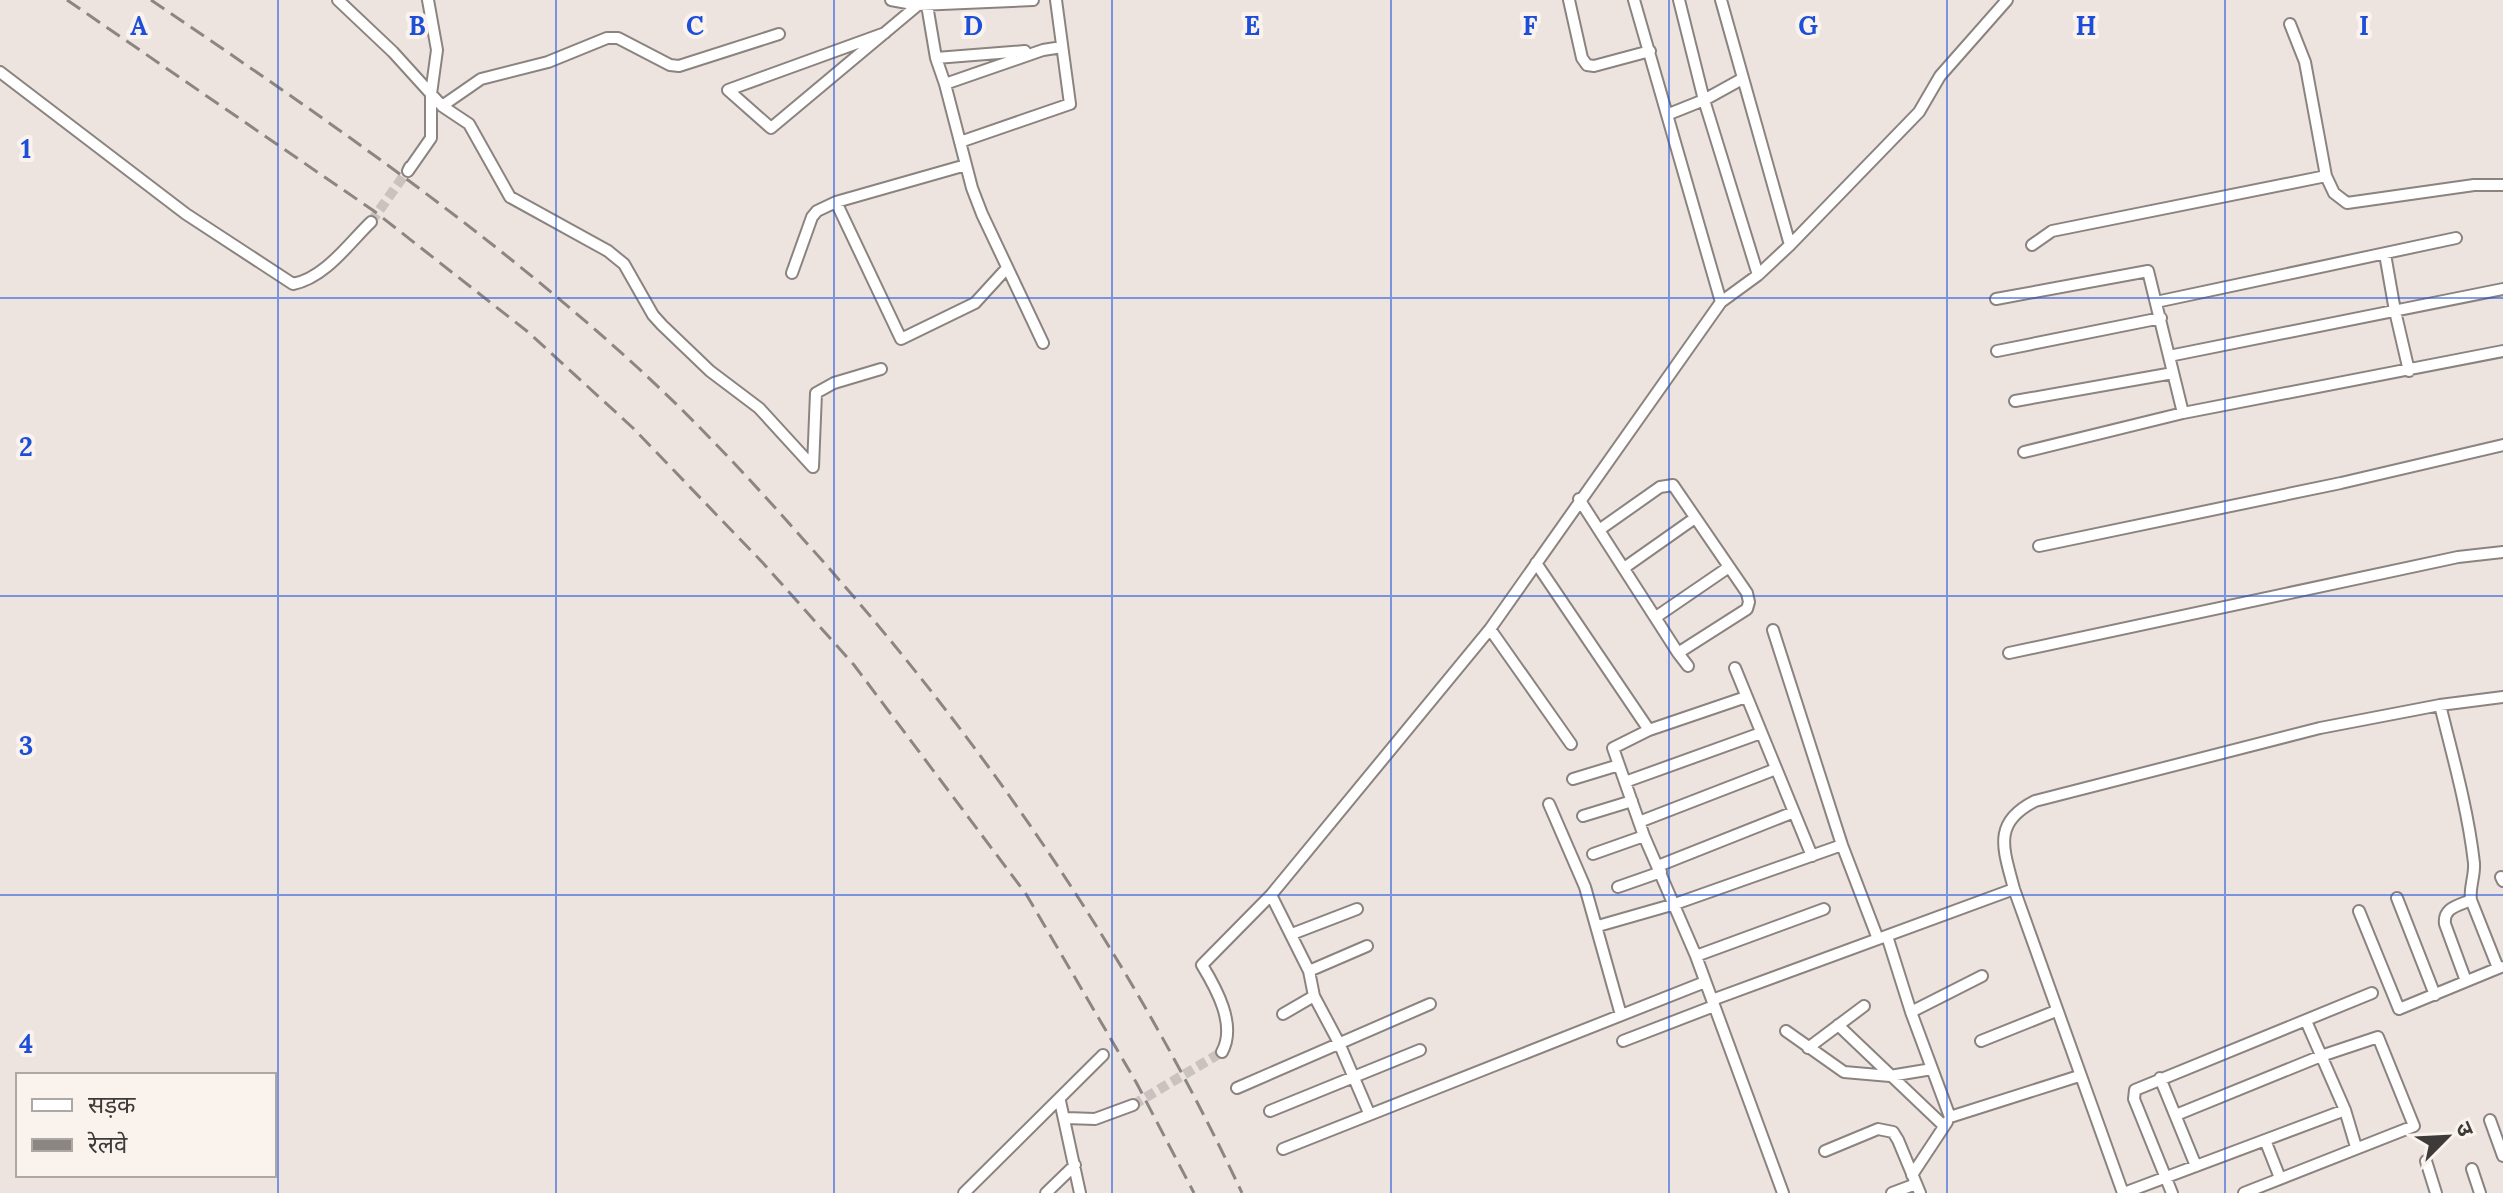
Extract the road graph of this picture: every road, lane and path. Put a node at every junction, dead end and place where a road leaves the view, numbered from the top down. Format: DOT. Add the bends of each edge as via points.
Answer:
graph roads {
  1 [pos="338,0"];
  2 [pos="428,0"];
  3 [pos="891,0"];
  4 [pos="1033,0"];
  5 [pos="1056,0"];
  6 [pos="1569,0"];
  7 [pos="1634,0"];
  8 [pos="1679,0"];
  9 [pos="1721,0"];
  10 [pos="2007,0"];
  11 [pos="921,4"];
  12 [pos="2290,24"];
  13 [pos="885,33"];
  14 [pos="779,34"];
  15 [pos="1062,47"];
  16 [pos="1043,50"];
  17 [pos="1650,51"];
  18 [pos="936,58"];
  19 [pos="0,72"];
  20 [pos="1742,79"];
  21 [pos="945,84"];
  22 [pos="431,94"];
  23 [pos="1704,100"];
  24 [pos="442,106"];
  25 [pos="1669,114"];
  26 [pos="960,142"];
  27 [pos="966,165"];
  28 [pos="410,167"];
  29 [pos="2326,176"];
  30 [pos="2503,185"];
  31 [pos="836,202"];
  32 [pos="371,222"];
  33 [pos="2456,238"];
  34 [pos="1790,245"];
  35 [pos="2032,245"];
  36 [pos="2385,254"];
  37 [pos="1007,268"];
  38 [pos="792,273"];
  39 [pos="1758,275"];
  40 [pos="2503,289"];
  41 [pos="1996,299"];
  42 [pos="1721,302"];
  43 [pos="2156,302"];
  44 [pos="2395,311"];
  45 [pos="2161,318"];
  46 [pos="1043,343"];
  47 [pos="1997,351"];
  48 [pos="2503,351"];
  49 [pos="2169,356"];
  50 [pos="881,369"];
  51 [pos="2409,371"];
  52 [pos="2173,373"];
  53 [pos="2015,401"];
  54 [pos="2183,413"];
  55 [pos="2503,445"];
  56 [pos="2024,452"];
  57 [pos="1579,499"];
  58 [pos="1695,518"];
  59 [pos="1599,530"];
  60 [pos="2039,546"];
  61 [pos="2503,552"];
  62 [pos="1536,563"];
  63 [pos="1729,567"];
  64 [pos="1624,568"];
  65 [pos="1656,617"];
  66 [pos="1490,629"];
  67 [pos="1773,630"];
  68 [pos="1678,653"];
  69 [pos="2009,653"];
  70 [pos="1688,666"];
  71 [pos="1735,668"];
  72 [pos="1746,697"];
  73 [pos="2503,697"];
  74 [pos="2440,705"];
  75 [pos="1649,730"];
  76 [pos="1761,733"];
  77 [pos="1571,744"];
  78 [pos="1619,765"];
  79 [pos="1776,769"];
  80 [pos="1573,779"];
  81 [pos="1625,782"];
  82 [pos="1632,801"];
  83 [pos="1549,804"];
  84 [pos="1794,812"];
  85 [pos="1583,816"];
  86 [pos="1639,822"];
  87 [pos="1644,836"];
  88 [pos="1842,845"];
  89 [pos="1593,854"];
  90 [pos="1812,856"];
  91 [pos="1660,869"];
  92 [pos="1618,887"];
  93 [pos="2014,889"];
  94 [pos="1271,895"];
  95 [pos="2397,898"];
  96 [pos="2471,900"];
  97 [pos="1675,904"];
  98 [pos="1357,909"];
  99 [pos="1824,909"];
  100 [pos="2359,911"];
  101 [pos="1598,926"];
  102 [pos="1292,934"];
  103 [pos="1882,938"];
  104 [pos="1367,946"];
  105 [pos="1696,956"];
  106 [pos="2500,967"];
  107 [pos="1309,971"];
  108 [pos="1982,976"];
  109 [pos="2466,981"];
  110 [pos="1705,982"];
  111 [pos="2372,993"];
  112 [pos="2435,995"];
  113 [pos="1314,996"];
  114 [pos="1713,1003"];
  115 [pos="1430,1004"];
  116 [pos="1864,1006"];
  117 [pos="2056,1011"];
  118 [pos="1911,1012"];
  119 [pos="1283,1014"];
  120 [pos="1621,1015"];
  121 [pos="2306,1021"];
  122 [pos="1838,1025"];
  123 [pos="1786,1031"];
  124 [pos="1623,1041"];
  125 [pos="1981,1041"];
  126 [pos="1339,1043"];
  127 [pos="1808,1048"];
  128 [pos="1420,1050"];
  129 [pos="1222,1052"];
  130 [pos="1103,1055"];
  131 [pos="2321,1056"];
  132 [pos="1932,1069"];
  133 [pos="1890,1076"];
  134 [pos="2079,1076"];
  135 [pos="1354,1077"];
  136 [pos="2160,1078"];
  137 [pos="1237,1088"];
  138 [pos="1060,1101"];
  139 [pos="1133,1105"];
  140 [pos="2345,1110"];
  141 [pos="1270,1111"];
  142 [pos="1369,1113"];
  143 [pos="2176,1115"];
  144 [pos="1066,1118"];
  145 [pos="2490,1120"];
  146 [pos="1947,1122"];
  147 [pos="2265,1140"];
  148 [pos="2356,1147"];
  149 [pos="1283,1149"];
  150 [pos="1825,1151"];
  151 [pos="2503,1156"];
  152 [pos="2426,1161"];
  153 [pos="1075,1165"];
  154 [pos="2196,1166"];
  155 [pos="2472,1169"];
  156 [pos="2166,1177"];
  157 [pos="2280,1178"];
  158 [pos="1916,1184"];
  159 [pos="964,1193"];
  160 [pos="1046,1193"];
  161 [pos="1080,1193"];
  162 [pos="1783,1193"];
  163 [pos="1892,1193"];
  164 [pos="2123,1193"];
  165 [pos="2172,1193"];
  166 [pos="2244,1193"];
  167 [pos="2436,1193"];
  168 [pos="2480,1193"];
  1 -- 22 [label="street"];
  2 -- 22 [label="street" via="437,50"];
  3 -- 11 [label="street"];
  4 -- 11 [label="street"];
  5 -- 15 [label="street"];
  6 -- 17 [label="street" via="1587,65"];
  7 -- 17 [label="street"];
  8 -- 23 [label="street"];
  9 -- 20 [label="street"];
  10 -- 34 [label="street" via="1940,76 1919,112"];
  11 -- 13 [label="street"];
  11 -- 18 [label="street"];
  12 -- 29 [label="street" via="2305,62"];
  13 -- 13 [label="street" via="771,128 728,90 785,69"];
  14 -- 24 [label="street" via="684,66 670,65 612,37 554,60 481,79"];
  15 -- 16 [label="street"];
  15 -- 26 [label="street" via="1070,104"];
  16 -- 18 [label="street"];
  16 -- 21 [label="street"];
  17 -- 25 [label="street"];
  18 -- 21 [label="street"];
  19 -- 32 [label="street" via="186,214 293,284 322,271"];
  20 -- 23 [label="street"];
  20 -- 34 [label="street"];
  21 -- 26 [label="street"];
  22 -- 24 [label="street"];
  22 -- 28 [label="street" via="431,138 408,171"];
  23 -- 25 [label="street"];
  23 -- 39 [label="street"];
  24 -- 50 [label="street" via="477,134 510,197 624,264 662,325 768,416 813,467 816,393"];
  25 -- 42 [label="street"];
  26 -- 27 [label="street"];
  27 -- 31 [label="street"];
  27 -- 37 [label="street"];
  29 -- 30 [label="street" via="2334,193 2347,203"];
  29 -- 35 [label="street" via="2052,231"];
  31 -- 37 [label="street" via="901,339 975,303"];
  31 -- 38 [label="street" via="812,217"];
  33 -- 36 [label="street"];
  34 -- 39 [label="street"];
  36 -- 43 [label="street"];
  36 -- 44 [label="street"];
  37 -- 46 [label="street"];
  39 -- 42 [label="street"];
  40 -- 44 [label="street"];
  41 -- 43 [label="street" via="2148,271"];
  42 -- 57 [label="street"];
  43 -- 45 [label="street"];
  44 -- 49 [label="street"];
  44 -- 51 [label="street"];
  45 -- 47 [label="street"];
  45 -- 49 [label="street"];
  48 -- 51 [label="street"];
  49 -- 52 [label="street"];
  51 -- 54 [label="street"];
  52 -- 53 [label="street"];
  52 -- 54 [label="street"];
  54 -- 56 [label="street"];
  55 -- 60 [label="street"];
  57 -- 59 [label="street"];
  57 -- 62 [label="street"];
  58 -- 59 [label="street" via="1673,485 1666,485"];
  58 -- 63 [label="street"];
  58 -- 64 [label="street"];
  59 -- 64 [label="street"];
  61 -- 69 [label="street" via="2458,557"];
  62 -- 66 [label="street"];
  62 -- 75 [label="street"];
  63 -- 65 [label="street"];
  63 -- 68 [label="street" via="1747,593 1747,609"];
  64 -- 65 [label="street"];
  65 -- 68 [label="street"];
  66 -- 77 [label="street"];
  66 -- 94 [label="street"];
  67 -- 88 [label="street"];
  68 -- 70 [label="street"];
  71 -- 72 [label="street"];
  72 -- 75 [label="street"];
  72 -- 76 [label="street"];
  73 -- 74 [label="street"];
  74 -- 93 [label="street" via="2320,728 2035,801 2011,816 2005,831"];
  74 -- 96 [label="street" via="2474,862"];
  75 -- 78 [label="street" via="1613,748"];
  76 -- 79 [label="street"];
  76 -- 81 [label="street"];
  78 -- 80 [label="street"];
  78 -- 81 [label="street"];
  79 -- 84 [label="street"];
  79 -- 86 [label="street"];
  81 -- 82 [label="street"];
  82 -- 85 [label="street"];
  82 -- 86 [label="street"];
  83 -- 101 [label="street"];
  84 -- 90 [label="street"];
  84 -- 91 [label="street"];
  86 -- 87 [label="street"];
  87 -- 89 [label="street"];
  87 -- 91 [label="street"];
  88 -- 90 [label="street"];
  88 -- 103 [label="street"];
  90 -- 97 [label="street"];
  91 -- 92 [label="street"];
  91 -- 97 [label="street"];
  93 -- 103 [label="street"];
  93 -- 117 [label="street"];
  94 -- 102 [label="street"];
  94 -- 129 [label="street" via="1202,965 1221,1001 1226,1030"];
  95 -- 112 [label="street"];
  96 -- 106 [label="street"];
  96 -- 109 [label="street" via="2444,916"];
  97 -- 101 [label="street"];
  97 -- 105 [label="street"];
  98 -- 102 [label="street"];
  99 -- 105 [label="street"];
  100 -- 112 [label="street" via="2399,1009"];
  101 -- 120 [label="street"];
  102 -- 107 [label="street"];
  103 -- 114 [label="street"];
  103 -- 118 [label="street"];
  104 -- 107 [label="street"];
  105 -- 110 [label="street"];
  106 -- 109 [label="street"];
  107 -- 113 [label="street"];
  108 -- 118 [label="street"];
  109 -- 112 [label="street"];
  110 -- 114 [label="street"];
  110 -- 120 [label="street"];
  111 -- 121 [label="street"];
  113 -- 119 [label="street"];
  113 -- 126 [label="street"];
  114 -- 124 [label="street"];
  114 -- 162 [label="street"];
  115 -- 126 [label="street"];
  116 -- 122 [label="street"];
  117 -- 125 [label="street"];
  117 -- 134 [label="street"];
  118 -- 132 [label="street"];
  120 -- 142 [label="street"];
  121 -- 131 [label="street"];
  121 -- 136 [label="street"];
  122 -- 127 [label="street"];
  122 -- 133 [label="street"];
  123 -- 127 [label="street"];
  126 -- 135 [label="street"];
  126 -- 137 [label="street"];
  127 -- 133 [label="street" via="1844,1072"];
  128 -- 135 [label="street"];
  130 -- 138 [label="street"];
  131 -- 140 [label="street"];
  131 -- 143 [label="street"];
  131 -- 148 [label="street" via="2378,1037 2414,1126"];
  132 -- 133 [label="street"];
  132 -- 146 [label="street"];
  133 -- 146 [label="street"];
  134 -- 146 [label="street"];
  134 -- 164 [label="street"];
  135 -- 141 [label="street"];
  135 -- 142 [label="street"];
  136 -- 143 [label="street"];
  136 -- 156 [label="street" via="2135,1090 2134,1099"];
  138 -- 144 [label="street"];
  138 -- 159 [label="street"];
  139 -- 144 [label="street" via="1095,1119"];
  140 -- 147 [label="street"];
  140 -- 148 [label="street"];
  142 -- 149 [label="street"];
  143 -- 154 [label="street"];
  144 -- 153 [label="street"];
  145 -- 151 [label="street"];
  146 -- 158 [label="street"];
  147 -- 154 [label="street"];
  147 -- 157 [label="street"];
  148 -- 157 [label="street"];
  150 -- 158 [label="street" via="1885,1129 1898,1140"];
  152 -- 167 [label="street"];
  153 -- 160 [label="street"];
  153 -- 161 [label="street"];
  154 -- 156 [label="street"];
  155 -- 168 [label="street"];
  156 -- 164 [label="street"];
  156 -- 165 [label="street"];
  157 -- 166 [label="street"];
  158 -- 163 [label="street"];
}
